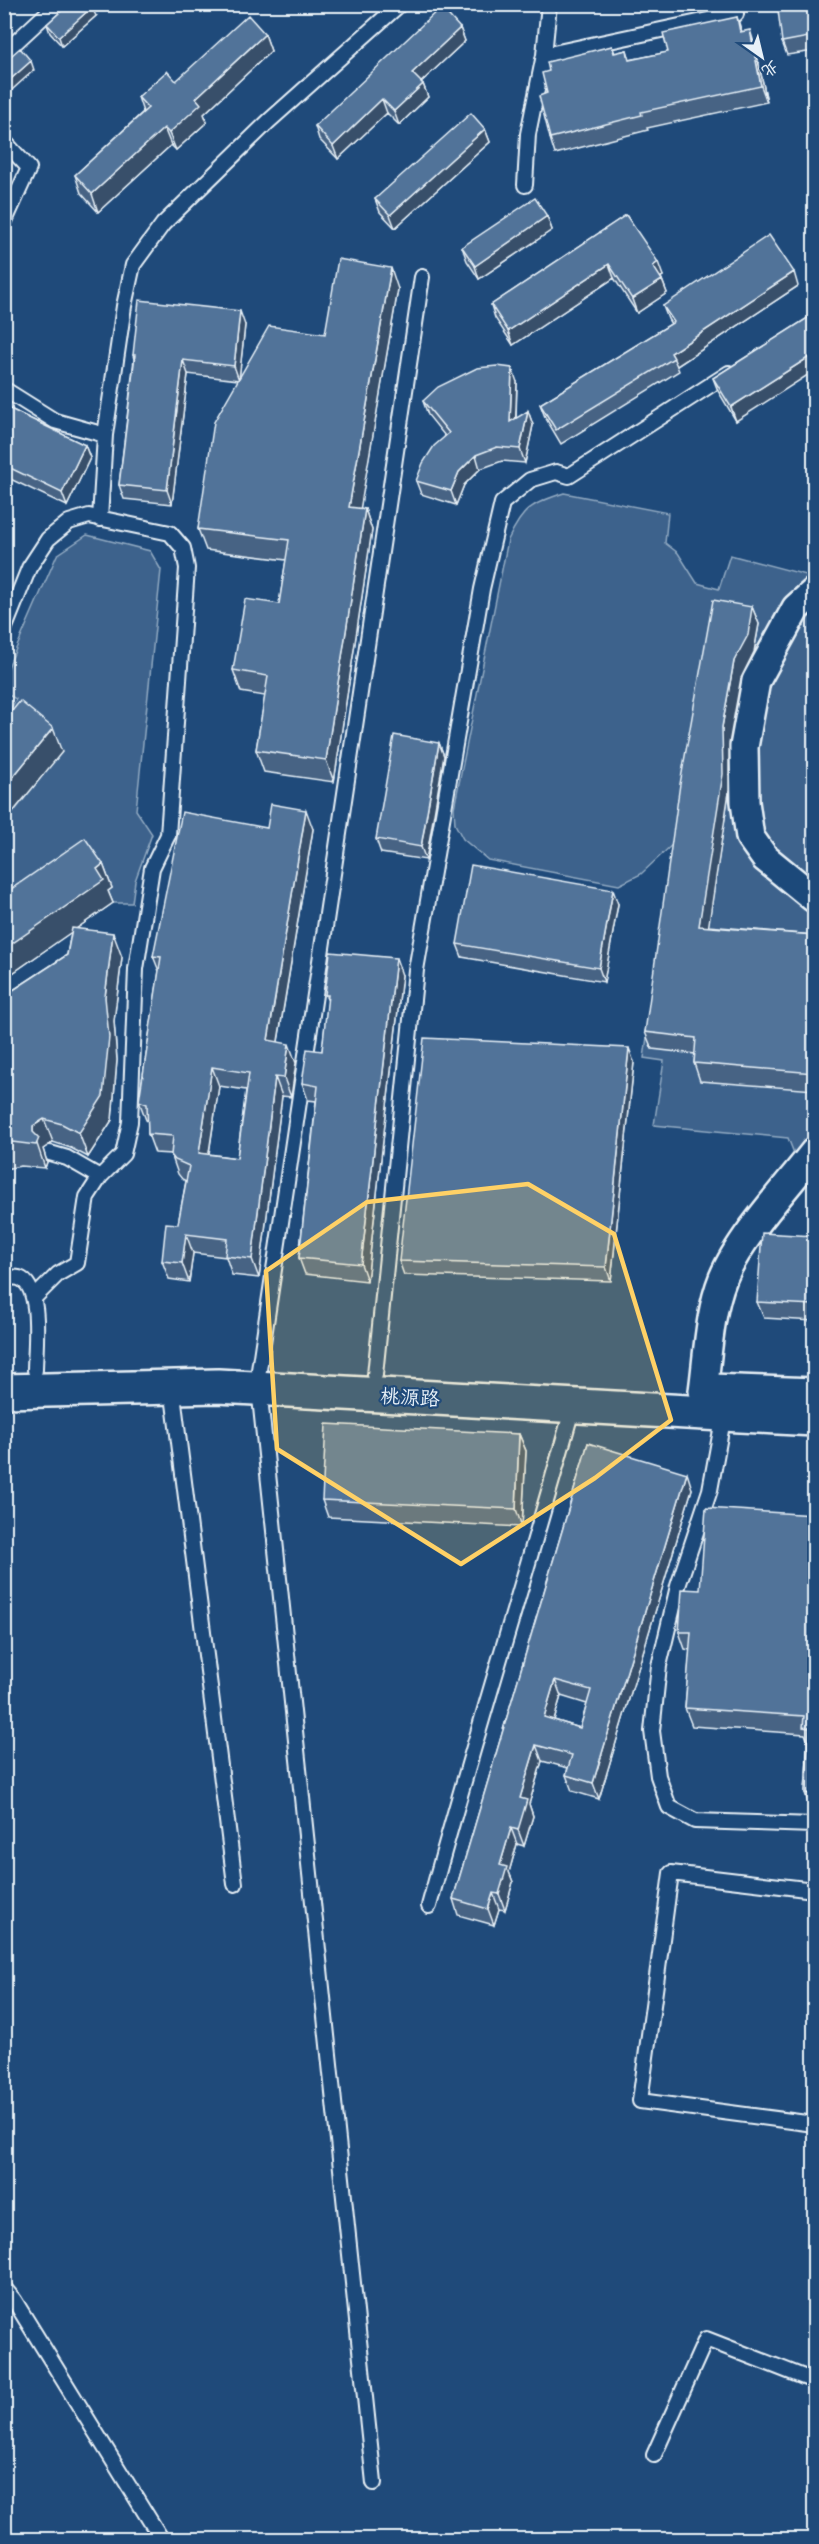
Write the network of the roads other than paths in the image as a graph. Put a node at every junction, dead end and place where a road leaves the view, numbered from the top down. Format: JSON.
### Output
{"nodes":[{"id":1,"x":57,"y":4,"type":"edge"},
{"id":2,"x":400,"y":4,"type":"edge"},
{"id":3,"x":549,"y":4,"type":"edge"},
{"id":4,"x":736,"y":14,"type":"dead end"},
{"id":5,"x":4,"y":53,"type":"edge"},
{"id":6,"x":544,"y":55,"type":"junction"},
{"id":7,"x":4,"y":141,"type":"edge"},
{"id":8,"x":525,"y":185,"type":"dead end"},
{"id":9,"x":4,"y":223,"type":"edge"},
{"id":10,"x":422,"y":277,"type":"dead end"},
{"id":11,"x":739,"y":366,"type":"edge"},
{"id":12,"x":4,"y":389,"type":"edge"},
{"id":13,"x":105,"y":435,"type":"junction"},
{"id":14,"x":100,"y":519,"type":"junction"},
{"id":15,"x":814,"y":591,"type":"edge"},
{"id":16,"x":4,"y":630,"type":"edge"},
{"id":17,"x":814,"y":898,"type":"edge"},
{"id":18,"x":814,"y":1152,"type":"edge"},
{"id":19,"x":50,"y":1153,"type":"dead end"},
{"id":20,"x":100,"y":1178,"type":"junction"},
{"id":21,"x":4,"y":1278,"type":"edge"},
{"id":22,"x":35,"y":1297,"type":"junction"},
{"id":23,"x":20,"y":1371,"type":"edge"},
{"id":24,"x":375,"y":1375,"type":"junction"},
{"id":25,"x":259,"y":1379,"type":"junction"},
{"id":26,"x":172,"y":1387,"type":"junction"},
{"id":27,"x":4,"y":1391,"type":"edge"},
{"id":28,"x":814,"y":1395,"type":"edge"},
{"id":29,"x":714,"y":1402,"type":"junction"},
{"id":30,"x":573,"y":1406,"type":"junction"},
{"id":31,"x":814,"y":1419,"type":"edge"},
{"id":32,"x":814,"y":1825,"type":"edge"},
{"id":33,"x":235,"y":1884,"type":"dead end"},
{"id":34,"x":814,"y":1890,"type":"edge"},
{"id":35,"x":429,"y":1906,"type":"dead end"},
{"id":36,"x":814,"y":2124,"type":"edge"},
{"id":37,"x":4,"y":2288,"type":"edge"},
{"id":38,"x":814,"y":2381,"type":"edge"},
{"id":39,"x":654,"y":2455,"type":"dead end"},
{"id":40,"x":374,"y":2483,"type":"dead end"},
{"id":41,"x":162,"y":2540,"type":"edge"}],
"edges":[{"from":1,"to":5,"type":"lane"},
{"from":2,"to":13,"type":"lane"},
{"from":3,"to":6,"type":"lane"},
{"from":4,"to":6,"type":"lane"},
{"from":6,"to":8,"type":"lane"},
{"from":7,"to":9,"type":"lane"},
{"from":10,"to":25,"type":"lane"},
{"from":11,"to":24,"type":"lane"},
{"from":12,"to":13,"type":"lane"},
{"from":13,"to":14,"type":"lane"},
{"from":14,"to":16,"type":"lane"},
{"from":14,"to":20,"type":"lane"},
{"from":15,"to":17,"type":"street"},
{"from":18,"to":29,"type":"street"},
{"from":19,"to":20,"type":"lane"},
{"from":20,"to":22,"type":"lane"},
{"from":21,"to":22,"type":"lane"},
{"from":22,"to":23,"type":"lane"},
{"from":23,"to":25,"type":"main road","name":"桃源路"},
{"from":24,"to":25,"type":"main road","name":"桃源路"},
{"from":24,"to":29,"type":"main road","name":"桃源路"},
{"from":25,"to":26,"type":"main road","name":"桃源路"},
{"from":25,"to":30,"type":"main road","name":"桃源路"},
{"from":25,"to":40,"type":"lane"},
{"from":26,"to":27,"type":"main road","name":"桃源路"},
{"from":26,"to":33,"type":"lane"},
{"from":28,"to":29,"type":"main road","name":"桃源路"},
{"from":29,"to":30,"type":"main road","name":"桃源路"},
{"from":29,"to":31,"type":"main road","name":"桃源路"},
{"from":29,"to":32,"type":"lane"},
{"from":30,"to":35,"type":"lane"},
{"from":34,"to":36,"type":"lane"},
{"from":37,"to":41,"type":"lane"},
{"from":38,"to":39,"type":"lane"}]}
